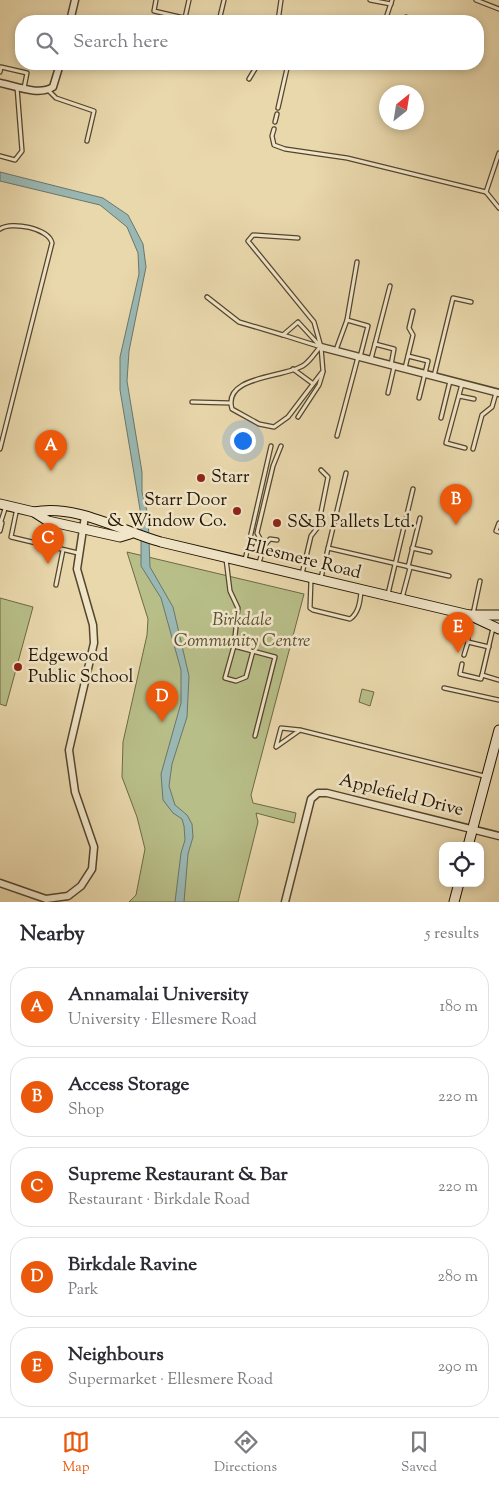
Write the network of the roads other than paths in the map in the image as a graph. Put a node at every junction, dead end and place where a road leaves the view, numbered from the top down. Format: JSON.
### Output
{"nodes":[{"id":1,"x":75,"y":0,"type":"edge"},
{"id":2,"x":156,"y":0,"type":"edge"},
{"id":3,"x":189,"y":0,"type":"edge"},
{"id":4,"x":224,"y":0,"type":"edge"},
{"id":5,"x":281,"y":0,"type":"edge"},
{"id":6,"x":370,"y":0,"type":"edge"},
{"id":7,"x":476,"y":0,"type":"edge"},
{"id":8,"x":391,"y":2,"type":"edge"},
{"id":9,"x":499,"y":9,"type":"edge"},
{"id":10,"x":71,"y":15,"type":"edge"},
{"id":11,"x":172,"y":15,"type":"edge"},
{"id":12,"x":186,"y":15,"type":"edge"},
{"id":13,"x":221,"y":15,"type":"edge"},
{"id":14,"x":279,"y":15,"type":"edge"},
{"id":15,"x":387,"y":15,"type":"edge"},
{"id":16,"x":58,"y":70,"type":"edge"},
{"id":17,"x":254,"y":70,"type":"edge"},
{"id":18,"x":287,"y":70,"type":"edge"},
{"id":19,"x":0,"y":72,"type":"edge"},
{"id":20,"x":249,"y":79,"type":"dead end"},
{"id":21,"x":0,"y":83,"type":"edge"},
{"id":22,"x":20,"y":87,"type":"junction"},
{"id":23,"x":48,"y":90,"type":"junction"},
{"id":24,"x":278,"y":108,"type":"dead end"},
{"id":25,"x":277,"y":114,"type":"dead end"},
{"id":26,"x":275,"y":122,"type":"dead end"},
{"id":27,"x":274,"y":129,"type":"dead end"},
{"id":28,"x":87,"y":141,"type":"dead end"},
{"id":29,"x":499,"y":153,"type":"edge"},
{"id":30,"x":0,"y":156,"type":"edge"},
{"id":31,"x":486,"y":192,"type":"junction"},
{"id":32,"x":499,"y":208,"type":"edge"},
{"id":33,"x":0,"y":229,"type":"edge"},
{"id":34,"x":298,"y":238,"type":"dead end"},
{"id":35,"x":357,"y":262,"type":"dead end"},
{"id":36,"x":390,"y":286,"type":"dead end"},
{"id":37,"x":208,"y":297,"type":"dead end"},
{"id":38,"x":471,"y":302,"type":"dead end"},
{"id":39,"x":413,"y":311,"type":"dead end"},
{"id":40,"x":347,"y":320,"type":"junction"},
{"id":41,"x":283,"y":335,"type":"junction"},
{"id":42,"x":375,"y":344,"type":"junction"},
{"id":43,"x":321,"y":347,"type":"junction"},
{"id":44,"x":336,"y":351,"type":"junction"},
{"id":45,"x":408,"y":356,"type":"junction"},
{"id":46,"x":359,"y":357,"type":"junction"},
{"id":47,"x":371,"y":360,"type":"junction"},
{"id":48,"x":393,"y":366,"type":"junction"},
{"id":49,"x":293,"y":369,"type":"junction"},
{"id":50,"x":405,"y":369,"type":"junction"},
{"id":51,"x":323,"y":371,"type":"junction"},
{"id":52,"x":425,"y":374,"type":"junction"},
{"id":53,"x":434,"y":376,"type":"junction"},
{"id":54,"x":450,"y":381,"type":"junction"},
{"id":55,"x":312,"y":383,"type":"junction"},
{"id":56,"x":462,"y":384,"type":"junction"},
{"id":57,"x":497,"y":392,"type":"edge"},
{"id":58,"x":388,"y":393,"type":"dead end"},
{"id":59,"x":459,"y":396,"type":"junction"},
{"id":60,"x":419,"y":398,"type":"dead end"},
{"id":61,"x":474,"y":400,"type":"dead end"},
{"id":62,"x":192,"y":402,"type":"dead end"},
{"id":63,"x":230,"y":403,"type":"junction"},
{"id":64,"x":298,"y":417,"type":"dead end"},
{"id":65,"x":441,"y":418,"type":"dead end"},
{"id":66,"x":337,"y":436,"type":"dead end"},
{"id":67,"x":271,"y":446,"type":"dead end"},
{"id":68,"x":281,"y":446,"type":"dead end"},
{"id":69,"x":465,"y":448,"type":"dead end"},
{"id":70,"x":0,"y":449,"type":"edge"},
{"id":71,"x":473,"y":449,"type":"dead end"},
{"id":72,"x":321,"y":470,"type":"dead end"},
{"id":73,"x":346,"y":473,"type":"dead end"},
{"id":74,"x":413,"y":489,"type":"dead end"},
{"id":75,"x":3,"y":504,"type":"edge"},
{"id":76,"x":18,"y":508,"type":"junction"},
{"id":77,"x":34,"y":512,"type":"junction"},
{"id":78,"x":84,"y":516,"type":"junction"},
{"id":79,"x":420,"y":518,"type":"dead end"},
{"id":80,"x":499,"y":523,"type":"edge"},
{"id":81,"x":1,"y":524,"type":"edge"},
{"id":82,"x":82,"y":529,"type":"junction"},
{"id":83,"x":0,"y":531,"type":"edge"},
{"id":84,"x":499,"y":532,"type":"edge"},
{"id":85,"x":130,"y":534,"type":"junction"},
{"id":86,"x":277,"y":540,"type":"dead end"},
{"id":87,"x":264,"y":546,"type":"junction"},
{"id":88,"x":328,"y":548,"type":"junction"},
{"id":89,"x":412,"y":548,"type":"junction"},
{"id":90,"x":63,"y":550,"type":"junction"},
{"id":91,"x":430,"y":552,"type":"dead end"},
{"id":92,"x":78,"y":553,"type":"junction"},
{"id":93,"x":226,"y":558,"type":"junction"},
{"id":94,"x":244,"y":563,"type":"junction"},
{"id":95,"x":395,"y":564,"type":"junction"},
{"id":96,"x":258,"y":566,"type":"junction"},
{"id":97,"x":409,"y":567,"type":"junction"},
{"id":98,"x":449,"y":576,"type":"dead end"},
{"id":99,"x":302,"y":577,"type":"junction"},
{"id":100,"x":316,"y":580,"type":"junction"},
{"id":101,"x":480,"y":581,"type":"dead end"},
{"id":102,"x":56,"y":585,"type":"dead end"},
{"id":103,"x":361,"y":592,"type":"junction"},
{"id":104,"x":387,"y":597,"type":"junction"},
{"id":105,"x":402,"y":601,"type":"junction"},
{"id":106,"x":471,"y":615,"type":"junction"},
{"id":107,"x":499,"y":615,"type":"edge"},
{"id":108,"x":496,"y":629,"type":"edge"},
{"id":109,"x":468,"y":642,"type":"junction"},
{"id":110,"x":234,"y":646,"type":"junction"},
{"id":111,"x":489,"y":647,"type":"junction"},
{"id":112,"x":253,"y":651,"type":"junction"},
{"id":113,"x":464,"y":655,"type":"dead end"},
{"id":114,"x":462,"y":664,"type":"dead end"},
{"id":115,"x":482,"y":675,"type":"junction"},
{"id":116,"x":499,"y":680,"type":"edge"},
{"id":117,"x":444,"y":688,"type":"dead end"},
{"id":118,"x":499,"y":700,"type":"edge"},
{"id":119,"x":300,"y":730,"type":"junction"},
{"id":120,"x":499,"y":730,"type":"edge"},
{"id":121,"x":255,"y":736,"type":"dead end"},
{"id":122,"x":486,"y":776,"type":"junction"},
{"id":123,"x":473,"y":830,"type":"junction"},
{"id":124,"x":499,"y":836,"type":"edge"},
{"id":125,"x":469,"y":842,"type":"edge"},
{"id":126,"x":0,"y":883,"type":"edge"},
{"id":127,"x":458,"y":887,"type":"edge"},
{"id":128,"x":285,"y":902,"type":"edge"},
{"id":129,"x":454,"y":902,"type":"edge"}],
"edges":[{"from":1,"to":10,"type":"street"},
{"from":2,"to":11,"type":"lane"},
{"from":3,"to":12,"type":"lane"},
{"from":4,"to":13,"type":"lane"},
{"from":5,"to":14,"type":"lane"},
{"from":6,"to":8,"type":"lane"},
{"from":7,"to":9,"type":"lane"},
{"from":8,"to":15,"type":"lane"},
{"from":16,"to":23,"type":"street"},
{"from":17,"to":20,"type":"lane"},
{"from":18,"to":24,"type":"lane"},
{"from":19,"to":22,"type":"lane"},
{"from":21,"to":22,"type":"street"},
{"from":22,"to":23,"type":"street"},
{"from":22,"to":30,"type":"lane"},
{"from":23,"to":28,"type":"lane"},
{"from":25,"to":26,"type":"lane"},
{"from":27,"to":31,"type":"lane"},
{"from":29,"to":31,"type":"lane"},
{"from":31,"to":32,"type":"lane"},
{"from":33,"to":70,"type":"lane"},
{"from":34,"to":43,"type":"lane"},
{"from":35,"to":40,"type":"lane"},
{"from":36,"to":42,"type":"lane"},
{"from":37,"to":41,"type":"lane"},
{"from":38,"to":53,"type":"lane"},
{"from":39,"to":45,"type":"lane"},
{"from":40,"to":44,"type":"lane"},
{"from":40,"to":46,"type":"lane"},
{"from":41,"to":43,"type":"lane"},
{"from":41,"to":43,"type":"lane"},
{"from":42,"to":47,"type":"lane"},
{"from":42,"to":48,"type":"lane"},
{"from":43,"to":44,"type":"street"},
{"from":43,"to":49,"type":"lane"},
{"from":43,"to":51,"type":"lane"},
{"from":44,"to":46,"type":"street"},
{"from":45,"to":50,"type":"lane"},
{"from":45,"to":52,"type":"lane"},
{"from":46,"to":47,"type":"street"},
{"from":46,"to":66,"type":"lane"},
{"from":47,"to":48,"type":"street"},
{"from":48,"to":50,"type":"street"},
{"from":48,"to":58,"type":"lane"},
{"from":49,"to":55,"type":"lane"},
{"from":49,"to":63,"type":"lane"},
{"from":50,"to":52,"type":"street"},
{"from":51,"to":55,"type":"lane"},
{"from":51,"to":64,"type":"lane"},
{"from":52,"to":53,"type":"street"},
{"from":52,"to":60,"type":"lane"},
{"from":53,"to":54,"type":"street"},
{"from":54,"to":56,"type":"street"},
{"from":54,"to":65,"type":"lane"},
{"from":55,"to":63,"type":"lane"},
{"from":56,"to":57,"type":"street"},
{"from":56,"to":59,"type":"lane"},
{"from":57,"to":71,"type":"lane"},
{"from":59,"to":61,"type":"lane"},
{"from":59,"to":69,"type":"lane"},
{"from":62,"to":63,"type":"lane"},
{"from":67,"to":94,"type":"lane"},
{"from":68,"to":87,"type":"lane"},
{"from":72,"to":99,"type":"lane"},
{"from":73,"to":88,"type":"lane"},
{"from":74,"to":95,"type":"lane"},
{"from":75,"to":76,"type":"main road","name":"Ellesmere Road"},
{"from":75,"to":81,"type":"lane"},
{"from":76,"to":77,"type":"main road","name":"Ellesmere Road"},
{"from":76,"to":90,"type":"lane"},
{"from":77,"to":78,"type":"main road","name":"Ellesmere Road"},
{"from":77,"to":82,"type":"main road","name":"Ellesmere Road"},
{"from":78,"to":82,"type":"street"},
{"from":78,"to":85,"type":"main road","name":"Ellesmere Road"},
{"from":79,"to":89,"type":"lane"},
{"from":80,"to":84,"type":"lane"},
{"from":81,"to":83,"type":"lane"},
{"from":82,"to":85,"type":"main road","name":"Ellesmere Road"},
{"from":82,"to":92,"type":"street"},
{"from":85,"to":93,"type":"main road","name":"Ellesmere Road"},
{"from":86,"to":87,"type":"lane"},
{"from":87,"to":96,"type":"lane"},
{"from":88,"to":95,"type":"lane"},
{"from":88,"to":100,"type":"lane"},
{"from":89,"to":91,"type":"lane"},
{"from":89,"to":97,"type":"lane"},
{"from":90,"to":92,"type":"lane"},
{"from":90,"to":102,"type":"lane"},
{"from":92,"to":126,"type":"street"},
{"from":93,"to":94,"type":"main road","name":"Ellesmere Road"},
{"from":93,"to":110,"type":"lane"},
{"from":94,"to":96,"type":"main road","name":"Ellesmere Road"},
{"from":95,"to":97,"type":"lane"},
{"from":95,"to":104,"type":"lane"},
{"from":96,"to":99,"type":"main road","name":"Ellesmere Road"},
{"from":97,"to":98,"type":"lane"},
{"from":97,"to":105,"type":"lane"},
{"from":99,"to":100,"type":"main road","name":"Ellesmere Road"},
{"from":100,"to":103,"type":"main road","name":"Ellesmere Road"},
{"from":100,"to":103,"type":"lane"},
{"from":101,"to":106,"type":"lane"},
{"from":103,"to":104,"type":"main road","name":"Ellesmere Road"},
{"from":104,"to":105,"type":"main road","name":"Ellesmere Road"},
{"from":105,"to":106,"type":"main road","name":"Ellesmere Road"},
{"from":106,"to":107,"type":"main road","name":"Ellesmere Road"},
{"from":106,"to":108,"type":"main road","name":"Ellesmere Road"},
{"from":106,"to":109,"type":"lane"},
{"from":108,"to":111,"type":"lane"},
{"from":109,"to":111,"type":"lane"},
{"from":109,"to":113,"type":"lane"},
{"from":110,"to":112,"type":"lane"},
{"from":110,"to":112,"type":"lane"},
{"from":111,"to":115,"type":"lane"},
{"from":112,"to":121,"type":"lane"},
{"from":114,"to":115,"type":"lane"},
{"from":115,"to":116,"type":"lane"},
{"from":117,"to":118,"type":"lane"},
{"from":119,"to":119,"type":"lane"},
{"from":119,"to":122,"type":"lane"},
{"from":120,"to":122,"type":"main road"},
{"from":122,"to":123,"type":"main road"},
{"from":123,"to":124,"type":"street"},
{"from":123,"to":125,"type":"main road"},
{"from":123,"to":128,"type":"street","name":"Applefield Drive"},
{"from":127,"to":129,"type":"main road"}]}
